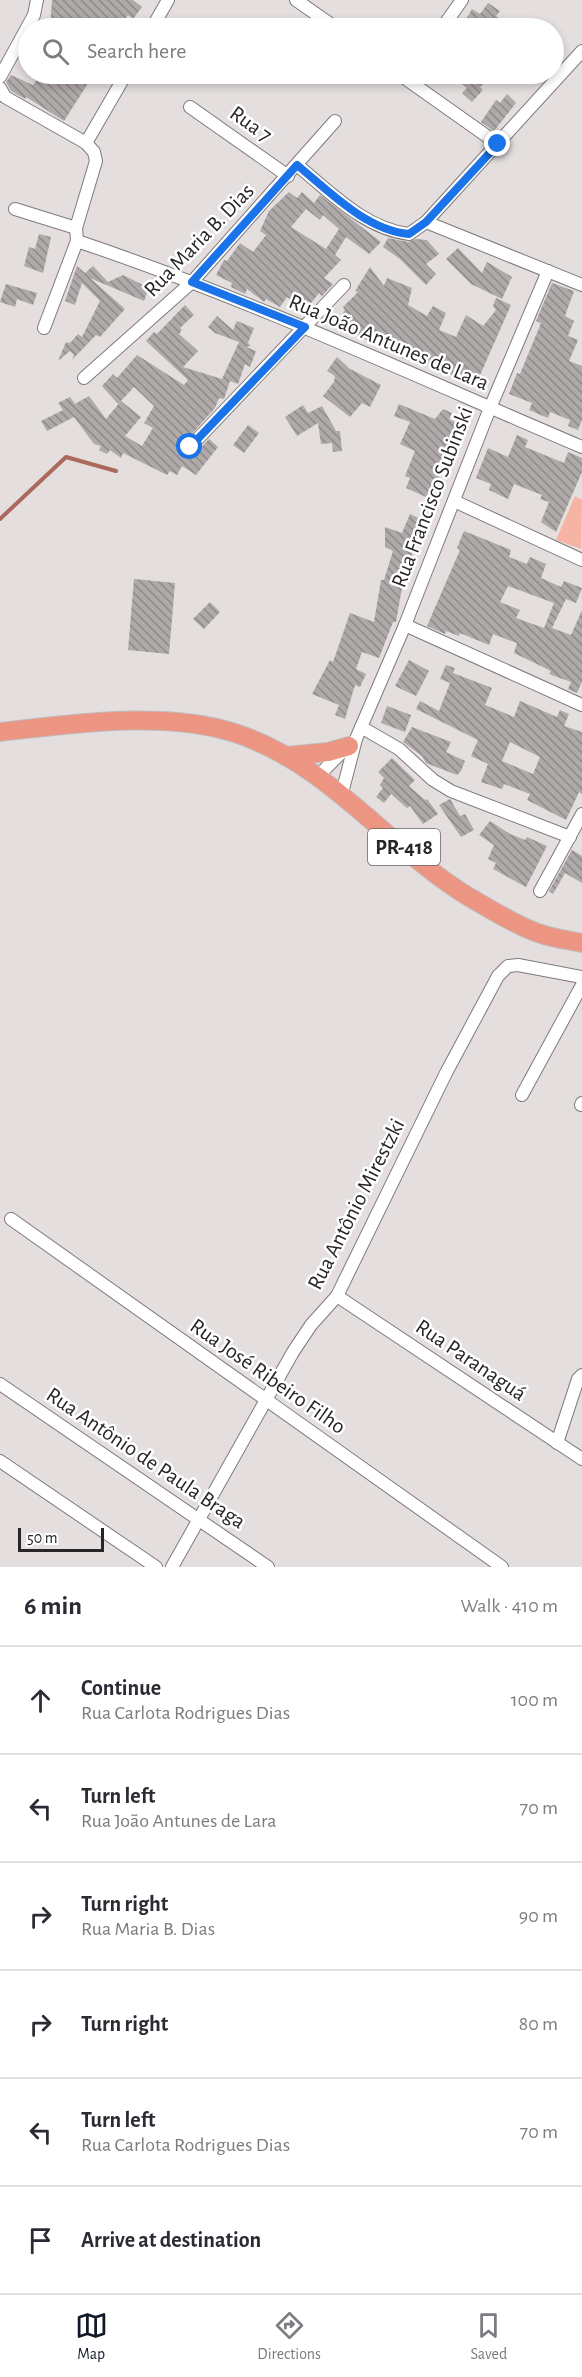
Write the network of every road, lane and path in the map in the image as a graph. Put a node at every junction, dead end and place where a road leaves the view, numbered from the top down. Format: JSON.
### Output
{"nodes":[{"id":1,"x":37,"y":0,"type":"edge"},
{"id":2,"x":168,"y":0,"type":"edge"},
{"id":3,"x":296,"y":0,"type":"edge"},
{"id":4,"x":462,"y":0,"type":"edge"},
{"id":5,"x":32,"y":18,"type":"edge"},
{"id":6,"x":158,"y":18,"type":"edge"},
{"id":7,"x":322,"y":18,"type":"edge"},
{"id":8,"x":449,"y":18,"type":"edge"},
{"id":9,"x":18,"y":44,"type":"edge"},
{"id":10,"x":582,"y":51,"type":"edge"},
{"id":11,"x":564,"y":71,"type":"edge"},
{"id":12,"x":0,"y":77,"type":"edge"},
{"id":13,"x":120,"y":84,"type":"edge"},
{"id":14,"x":417,"y":84,"type":"edge"},
{"id":15,"x":552,"y":84,"type":"edge"},
{"id":16,"x":0,"y":88,"type":"edge"},
{"id":17,"x":190,"y":106,"type":"dead end"},
{"id":18,"x":335,"y":121,"type":"dead end"},
{"id":19,"x":86,"y":143,"type":"junction"},
{"id":20,"x":498,"y":144,"type":"junction"},
{"id":21,"x":297,"y":165,"type":"junction"},
{"id":22,"x":288,"y":176,"type":"junction"},
{"id":23,"x":15,"y":209,"type":"dead end"},
{"id":24,"x":426,"y":222,"type":"junction"},
{"id":25,"x":77,"y":235,"type":"junction"},
{"id":26,"x":548,"y":271,"type":"junction"},
{"id":27,"x":192,"y":282,"type":"junction"},
{"id":28,"x":344,"y":285,"type":"dead end"},
{"id":29,"x":582,"y":285,"type":"edge"},
{"id":30,"x":305,"y":327,"type":"junction"},
{"id":31,"x":44,"y":328,"type":"dead end"},
{"id":32,"x":84,"y":378,"type":"dead end"},
{"id":33,"x":490,"y":408,"type":"junction"},
{"id":34,"x":190,"y":447,"type":"dead end"},
{"id":35,"x":582,"y":447,"type":"edge"},
{"id":36,"x":454,"y":501,"type":"junction"},
{"id":37,"x":582,"y":560,"type":"edge"},
{"id":38,"x":405,"y":625,"type":"junction"},
{"id":39,"x":582,"y":705,"type":"edge"},
{"id":40,"x":361,"y":727,"type":"junction"},
{"id":41,"x":1,"y":735,"type":"edge"},
{"id":42,"x":352,"y":743,"type":"junction"},
{"id":43,"x":286,"y":756,"type":"junction"},
{"id":44,"x":318,"y":776,"type":"junction"},
{"id":45,"x":342,"y":793,"type":"junction"},
{"id":46,"x":582,"y":814,"type":"edge"},
{"id":47,"x":570,"y":837,"type":"junction"},
{"id":48,"x":540,"y":891,"type":"dead end"},
{"id":49,"x":582,"y":943,"type":"edge"},
{"id":50,"x":582,"y":977,"type":"edge"},
{"id":51,"x":582,"y":985,"type":"edge"},
{"id":52,"x":522,"y":1095,"type":"dead end"},
{"id":53,"x":10,"y":1219,"type":"dead end"},
{"id":54,"x":337,"y":1296,"type":"junction"},
{"id":55,"x":582,"y":1375,"type":"edge"},
{"id":56,"x":0,"y":1384,"type":"edge"},
{"id":57,"x":265,"y":1400,"type":"junction"},
{"id":58,"x":557,"y":1443,"type":"junction"},
{"id":59,"x":582,"y":1459,"type":"edge"},
{"id":60,"x":0,"y":1461,"type":"edge"},
{"id":61,"x":199,"y":1519,"type":"junction"},
{"id":62,"x":156,"y":1567,"type":"edge"},
{"id":63,"x":172,"y":1567,"type":"edge"},
{"id":64,"x":268,"y":1567,"type":"edge"},
{"id":65,"x":502,"y":1567,"type":"edge"}],
"edges":[{"from":1,"to":5,"type":"street"},
{"from":2,"to":6,"type":"street"},
{"from":3,"to":7,"type":"street"},
{"from":4,"to":8,"type":"street"},
{"from":9,"to":12,"type":"street"},
{"from":10,"to":11,"type":"street"},
{"from":13,"to":19,"type":"street"},
{"from":14,"to":20,"type":"street"},
{"from":15,"to":20,"type":"street"},
{"from":16,"to":19,"type":"street"},
{"from":17,"to":22,"type":"street","name":"Rua 7"},
{"from":18,"to":21,"type":"street","name":"Rua Maria B. Dias"},
{"from":19,"to":25,"type":"street"},
{"from":20,"to":24,"type":"street"},
{"from":21,"to":22,"type":"street","name":"Rua Maria B. Dias"},
{"from":21,"to":24,"type":"street"},
{"from":22,"to":27,"type":"street","name":"Rua Maria B. Dias"},
{"from":23,"to":25,"type":"street","name":"Rua João Antunes de Lara"},
{"from":24,"to":26,"type":"street"},
{"from":25,"to":27,"type":"street","name":"Rua João Antunes de Lara"},
{"from":25,"to":31,"type":"street"},
{"from":26,"to":29,"type":"street"},
{"from":26,"to":33,"type":"street","name":"Rua Francisco Subinski"},
{"from":27,"to":30,"type":"street","name":"Rua João Antunes de Lara"},
{"from":27,"to":32,"type":"street","name":"Rua Maria B. Dias"},
{"from":28,"to":30,"type":"street"},
{"from":30,"to":33,"type":"street","name":"Rua João Antunes de Lara"},
{"from":30,"to":34,"type":"street"},
{"from":33,"to":35,"type":"street","name":"Rua João Antunes de Lara"},
{"from":33,"to":36,"type":"street","name":"Rua Francisco Subinski"},
{"from":36,"to":37,"type":"street"},
{"from":36,"to":38,"type":"street","name":"Rua Francisco Subinski"},
{"from":38,"to":39,"type":"street"},
{"from":38,"to":40,"type":"street","name":"Rua Francisco Subinski"},
{"from":40,"to":42,"type":"street","name":"Rua Francisco Subinski"},
{"from":40,"to":47,"type":"street"},
{"from":41,"to":43,"type":"highway","number":"PR-418"},
{"from":42,"to":43,"type":"highway"},
{"from":42,"to":44,"type":"street","name":"Rua Francisco Subinski"},
{"from":42,"to":45,"type":"street","name":"Rua Francisco Subinski"},
{"from":43,"to":44,"type":"highway","number":"PR-418"},
{"from":44,"to":45,"type":"highway","number":"PR-418"},
{"from":45,"to":49,"type":"highway","number":"PR-418"},
{"from":46,"to":47,"type":"street"},
{"from":47,"to":48,"type":"street"},
{"from":50,"to":54,"type":"street","name":"Rua Antônio Mirestzki"},
{"from":51,"to":52,"type":"street"},
{"from":53,"to":57,"type":"street","name":"Rua José Ribeiro Filho"},
{"from":54,"to":57,"type":"street","name":"Rua Antônio Mirestzki"},
{"from":54,"to":58,"type":"street","name":"Rua Paranaguá"},
{"from":55,"to":58,"type":"street"},
{"from":56,"to":61,"type":"street","name":"Rua Antônio de Paula Braga"},
{"from":57,"to":61,"type":"street","name":"Rua Antônio Mirestzki"},
{"from":57,"to":65,"type":"street","name":"Rua José Ribeiro Filho"},
{"from":58,"to":59,"type":"street","name":"Rua Paranaguá"},
{"from":60,"to":62,"type":"street"},
{"from":61,"to":63,"type":"street","name":"Rua Antônio Mirestzki"},
{"from":61,"to":64,"type":"street","name":"Rua Antônio de Paula Braga"}]}
